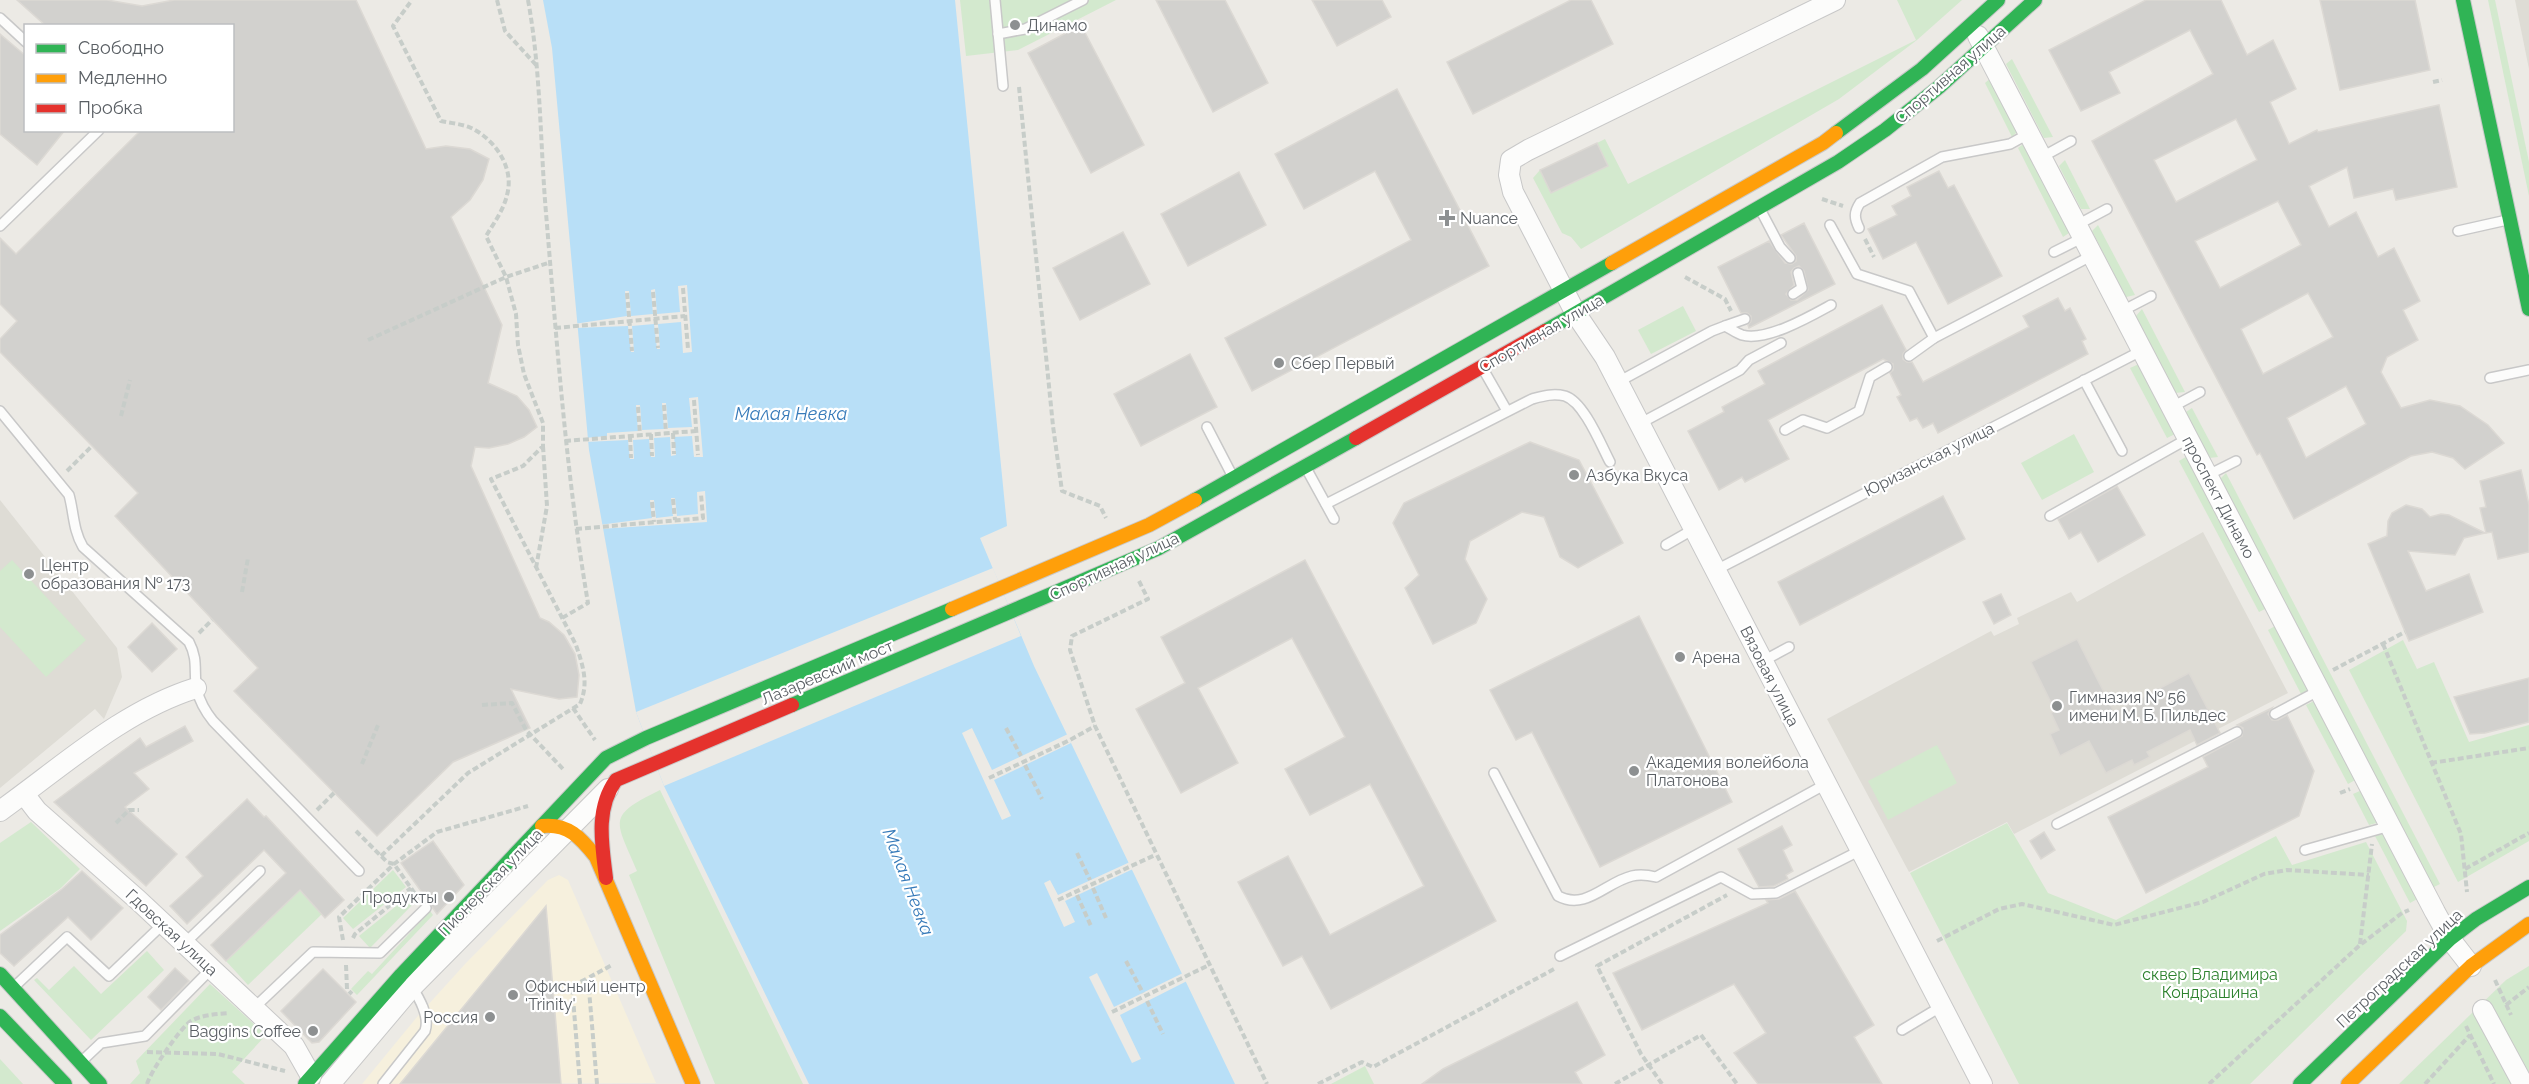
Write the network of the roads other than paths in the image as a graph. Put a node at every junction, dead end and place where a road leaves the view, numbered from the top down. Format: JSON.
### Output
{"nodes":[{"id":1,"x":995,"y":0,"type":"edge"},
{"id":2,"x":1083,"y":0,"type":"edge"},
{"id":3,"x":1835,"y":0,"type":"edge"},
{"id":4,"x":1998,"y":0,"type":"edge"},
{"id":5,"x":2035,"y":0,"type":"edge"},
{"id":6,"x":2463,"y":0,"type":"edge"},
{"id":7,"x":0,"y":18,"type":"edge"},
{"id":8,"x":1971,"y":26,"type":"junction"},
{"id":9,"x":998,"y":34,"type":"junction"},
{"id":10,"x":24,"y":40,"type":"edge"},
{"id":11,"x":1984,"y":46,"type":"junction"},
{"id":12,"x":1003,"y":86,"type":"road end"},
{"id":13,"x":97,"y":132,"type":"edge"},
{"id":14,"x":2030,"y":133,"type":"junction"},
{"id":15,"x":2072,"y":141,"type":"dead end"},
{"id":16,"x":2042,"y":157,"type":"junction"},
{"id":17,"x":1759,"y":207,"type":"junction"},
{"id":18,"x":2107,"y":209,"type":"dead end"},
{"id":19,"x":2510,"y":220,"type":"junction"},
{"id":20,"x":1830,"y":225,"type":"dead end"},
{"id":21,"x":0,"y":226,"type":"edge"},
{"id":22,"x":1859,"y":228,"type":"dead end"},
{"id":23,"x":2081,"y":231,"type":"junction"},
{"id":24,"x":2458,"y":231,"type":"dead end"},
{"id":25,"x":2054,"y":252,"type":"dead end"},
{"id":26,"x":2093,"y":255,"type":"junction"},
{"id":27,"x":1790,"y":258,"type":"dead end"},
{"id":28,"x":1798,"y":273,"type":"dead end"},
{"id":29,"x":1793,"y":294,"type":"dead end"},
{"id":30,"x":2151,"y":296,"type":"dead end"},
{"id":31,"x":1570,"y":303,"type":"junction"},
{"id":32,"x":1831,"y":305,"type":"dead end"},
{"id":33,"x":2529,"y":309,"type":"edge"},
{"id":34,"x":2122,"y":311,"type":"junction"},
{"id":35,"x":1745,"y":319,"type":"dead end"},
{"id":36,"x":1725,"y":326,"type":"junction"},
{"id":37,"x":1934,"y":338,"type":"junction"},
{"id":38,"x":1781,"y":343,"type":"dead end"},
{"id":39,"x":2143,"y":350,"type":"junction"},
{"id":40,"x":1909,"y":356,"type":"dead end"},
{"id":41,"x":1482,"y":367,"type":"junction"},
{"id":42,"x":1887,"y":368,"type":"dead end"},
{"id":43,"x":2529,"y":370,"type":"edge"},
{"id":44,"x":2490,"y":378,"type":"dead end"},
{"id":45,"x":2084,"y":380,"type":"junction"},
{"id":46,"x":1618,"y":382,"type":"junction"},
{"id":47,"x":2200,"y":392,"type":"dead end"},
{"id":48,"x":2172,"y":406,"type":"junction"},
{"id":49,"x":0,"y":411,"type":"edge"},
{"id":50,"x":1507,"y":411,"type":"junction"},
{"id":51,"x":1639,"y":424,"type":"junction"},
{"id":52,"x":1207,"y":427,"type":"dead end"},
{"id":53,"x":1785,"y":430,"type":"dead end"},
{"id":54,"x":2188,"y":438,"type":"junction"},
{"id":55,"x":2122,"y":452,"type":"dead end"},
{"id":56,"x":2236,"y":460,"type":"dead end"},
{"id":57,"x":1610,"y":462,"type":"dead end"},
{"id":58,"x":1305,"y":466,"type":"junction"},
{"id":59,"x":2208,"y":475,"type":"junction"},
{"id":60,"x":1234,"y":479,"type":"junction"},
{"id":61,"x":1326,"y":504,"type":"junction"},
{"id":62,"x":2050,"y":516,"type":"dead end"},
{"id":63,"x":1334,"y":519,"type":"dead end"},
{"id":64,"x":1694,"y":530,"type":"junction"},
{"id":65,"x":1666,"y":545,"type":"dead end"},
{"id":66,"x":1716,"y":570,"type":"junction"},
{"id":67,"x":1001,"y":588,"type":"joint"},
{"id":68,"x":1011,"y":612,"type":"joint"},
{"id":69,"x":1790,"y":647,"type":"dead end"},
{"id":70,"x":1763,"y":661,"type":"junction"},
{"id":71,"x":196,"y":688,"type":"junction"},
{"id":72,"x":2320,"y":690,"type":"junction"},
{"id":73,"x":2275,"y":714,"type":"dead end"},
{"id":74,"x":2237,"y":732,"type":"dead end"},
{"id":75,"x":1494,"y":773,"type":"dead end"},
{"id":76,"x":1826,"y":784,"type":"junction"},
{"id":77,"x":608,"y":789,"type":"junction"},
{"id":78,"x":24,"y":794,"type":"junction"},
{"id":79,"x":0,"y":811,"type":"edge"},
{"id":80,"x":2057,"y":824,"type":"dead end"},
{"id":81,"x":542,"y":826,"type":"junction"},
{"id":82,"x":2390,"y":826,"type":"junction"},
{"id":83,"x":570,"y":828,"type":"junction"},
{"id":84,"x":1860,"y":850,"type":"junction"},
{"id":85,"x":2305,"y":850,"type":"dead end"},
{"id":86,"x":260,"y":871,"type":"dead end"},
{"id":87,"x":359,"y":871,"type":"dead end"},
{"id":88,"x":606,"y":878,"type":"junction"},
{"id":89,"x":2529,"y":886,"type":"edge"},
{"id":90,"x":426,"y":908,"type":"road end"},
{"id":91,"x":163,"y":924,"type":"junction"},
{"id":92,"x":2529,"y":924,"type":"edge"},
{"id":93,"x":2450,"y":939,"type":"junction"},
{"id":94,"x":184,"y":944,"type":"junction"},
{"id":95,"x":1560,"y":956,"type":"road end"},
{"id":96,"x":2470,"y":966,"type":"junction"},
{"id":97,"x":211,"y":969,"type":"junction"},
{"id":98,"x":0,"y":974,"type":"edge"},
{"id":99,"x":406,"y":981,"type":"junction"},
{"id":100,"x":12,"y":989,"type":"junction"},
{"id":101,"x":1942,"y":1006,"type":"junction"},
{"id":102,"x":254,"y":1008,"type":"junction"},
{"id":103,"x":2483,"y":1010,"type":"dead end"},
{"id":104,"x":0,"y":1016,"type":"edge"},
{"id":105,"x":1902,"y":1030,"type":"dead end"},
{"id":106,"x":80,"y":1063,"type":"junction"},
{"id":107,"x":308,"y":1080,"type":"edge"},
{"id":108,"x":66,"y":1084,"type":"edge"},
{"id":109,"x":100,"y":1084,"type":"edge"},
{"id":110,"x":330,"y":1084,"type":"edge"},
{"id":111,"x":382,"y":1084,"type":"edge"},
{"id":112,"x":693,"y":1084,"type":"edge"},
{"id":113,"x":1982,"y":1084,"type":"edge"},
{"id":114,"x":2300,"y":1084,"type":"edge"},
{"id":115,"x":2348,"y":1084,"type":"edge"},
{"id":116,"x":2523,"y":1084,"type":"edge"}],
"edges":[{"from":1,"to":9,"type":"lane"},
{"from":2,"to":9,"type":"lane"},
{"from":3,"to":31,"type":"street","name":"Спортивная улица"},
{"from":4,"to":8,"type":"street","name":"Спортивная улица"},
{"from":5,"to":11,"type":"street","name":"Спортивная улица"},
{"from":6,"to":19,"type":"street"},
{"from":7,"to":10,"type":"lane"},
{"from":8,"to":11,"type":"street","name":"проспект Динамо"},
{"from":8,"to":31,"type":"street","name":"Спортивная улица"},
{"from":9,"to":12,"type":"lane"},
{"from":11,"to":14,"type":"street","name":"проспект Динамо"},
{"from":11,"to":17,"type":"street","name":"Спортивная улица"},
{"from":13,"to":21,"type":"lane"},
{"from":14,"to":16,"type":"street","name":"проспект Динамо"},
{"from":14,"to":22,"type":"lane"},
{"from":15,"to":16,"type":"lane"},
{"from":16,"to":23,"type":"street","name":"проспект Динамо"},
{"from":17,"to":27,"type":"lane"},
{"from":17,"to":31,"type":"street","name":"Спортивная улица"},
{"from":18,"to":23,"type":"lane"},
{"from":19,"to":24,"type":"lane"},
{"from":19,"to":33,"type":"street"},
{"from":20,"to":37,"type":"lane"},
{"from":23,"to":25,"type":"lane"},
{"from":23,"to":26,"type":"street","name":"проспект Динамо"},
{"from":26,"to":34,"type":"street","name":"проспект Динамо"},
{"from":26,"to":37,"type":"lane"},
{"from":28,"to":29,"type":"lane"},
{"from":30,"to":34,"type":"lane"},
{"from":31,"to":41,"type":"street","name":"Спортивная улица"},
{"from":31,"to":46,"type":"street","name":"Вязовая улица"},
{"from":31,"to":60,"type":"street","name":"Спортивная улица"},
{"from":32,"to":36,"type":"lane"},
{"from":34,"to":39,"type":"street","name":"проспект Динамо"},
{"from":35,"to":36,"type":"lane"},
{"from":36,"to":46,"type":"lane"},
{"from":37,"to":40,"type":"lane"},
{"from":38,"to":51,"type":"lane"},
{"from":39,"to":45,"type":"lane","name":"Юризанская улица"},
{"from":39,"to":48,"type":"street","name":"проспект Динамо"},
{"from":41,"to":50,"type":"lane"},
{"from":41,"to":58,"type":"street","name":"Спортивная улица"},
{"from":42,"to":53,"type":"lane"},
{"from":43,"to":44,"type":"lane"},
{"from":45,"to":55,"type":"lane"},
{"from":45,"to":66,"type":"lane","name":"Юризанская улица"},
{"from":46,"to":51,"type":"street","name":"Вязовая улица"},
{"from":47,"to":48,"type":"lane"},
{"from":48,"to":54,"type":"street","name":"проспект Динамо"},
{"from":49,"to":71,"type":"lane"},
{"from":50,"to":57,"type":"lane"},
{"from":50,"to":61,"type":"lane"},
{"from":51,"to":64,"type":"street","name":"Вязовая улица"},
{"from":52,"to":60,"type":"lane"},
{"from":54,"to":59,"type":"street","name":"проспект Динамо"},
{"from":54,"to":62,"type":"lane"},
{"from":56,"to":59,"type":"lane"},
{"from":58,"to":61,"type":"lane"},
{"from":58,"to":68,"type":"street","name":"Спортивная улица"},
{"from":59,"to":72,"type":"street","name":"проспект Динамо"},
{"from":60,"to":67,"type":"street","name":"Спортивная улица"},
{"from":61,"to":63,"type":"lane"},
{"from":64,"to":65,"type":"lane"},
{"from":64,"to":66,"type":"street","name":"Вязовая улица"},
{"from":66,"to":70,"type":"street","name":"Вязовая улица"},
{"from":67,"to":81,"type":"street","name":"Лазаревский мост"},
{"from":68,"to":77,"type":"street","name":"Лазаревский мост"},
{"from":69,"to":70,"type":"lane"},
{"from":70,"to":76,"type":"street","name":"Вязовая улица"},
{"from":71,"to":78,"type":"street"},
{"from":71,"to":87,"type":"lane"},
{"from":72,"to":73,"type":"lane"},
{"from":72,"to":82,"type":"street","name":"проспект Динамо"},
{"from":74,"to":80,"type":"lane"},
{"from":75,"to":76,"type":"lane"},
{"from":76,"to":84,"type":"street","name":"Вязовая улица"},
{"from":77,"to":83,"type":"street"},
{"from":77,"to":88,"type":"street"},
{"from":78,"to":79,"type":"street"},
{"from":78,"to":91,"type":"street","name":"Гдовская улица"},
{"from":81,"to":83,"type":"street","name":"Пионерская улица"},
{"from":81,"to":99,"type":"street","name":"Пионерская улица"},
{"from":82,"to":85,"type":"lane"},
{"from":82,"to":93,"type":"street","name":"проспект Динамо"},
{"from":83,"to":88,"type":"street"},
{"from":83,"to":99,"type":"street","name":"Пионерская улица"},
{"from":84,"to":95,"type":"lane"},
{"from":84,"to":101,"type":"street","name":"Вязовая улица"},
{"from":86,"to":94,"type":"lane"},
{"from":88,"to":112,"type":"street"},
{"from":89,"to":93,"type":"street","name":"Петроградская улица"},
{"from":90,"to":102,"type":"lane"},
{"from":91,"to":94,"type":"street","name":"Гдовская улица"},
{"from":91,"to":100,"type":"lane"},
{"from":92,"to":96,"type":"street"},
{"from":93,"to":96,"type":"street","name":"проспект Динамо"},
{"from":93,"to":114,"type":"street","name":"Петроградская улица"},
{"from":94,"to":97,"type":"street","name":"Гдовская улица"},
{"from":96,"to":115,"type":"street"},
{"from":97,"to":102,"type":"street","name":"Гдовская улица"},
{"from":97,"to":106,"type":"lane"},
{"from":98,"to":100,"type":"street"},
{"from":99,"to":107,"type":"street","name":"Пионерская улица"},
{"from":99,"to":110,"type":"street","name":"Пионерская улица"},
{"from":99,"to":111,"type":"lane"},
{"from":100,"to":106,"type":"street"},
{"from":101,"to":105,"type":"lane"},
{"from":101,"to":113,"type":"street","name":"Вязовая улица"},
{"from":102,"to":107,"type":"street","name":"Гдовская улица"},
{"from":103,"to":116,"type":"street"},
{"from":104,"to":108,"type":"street"},
{"from":106,"to":109,"type":"street"}]}
